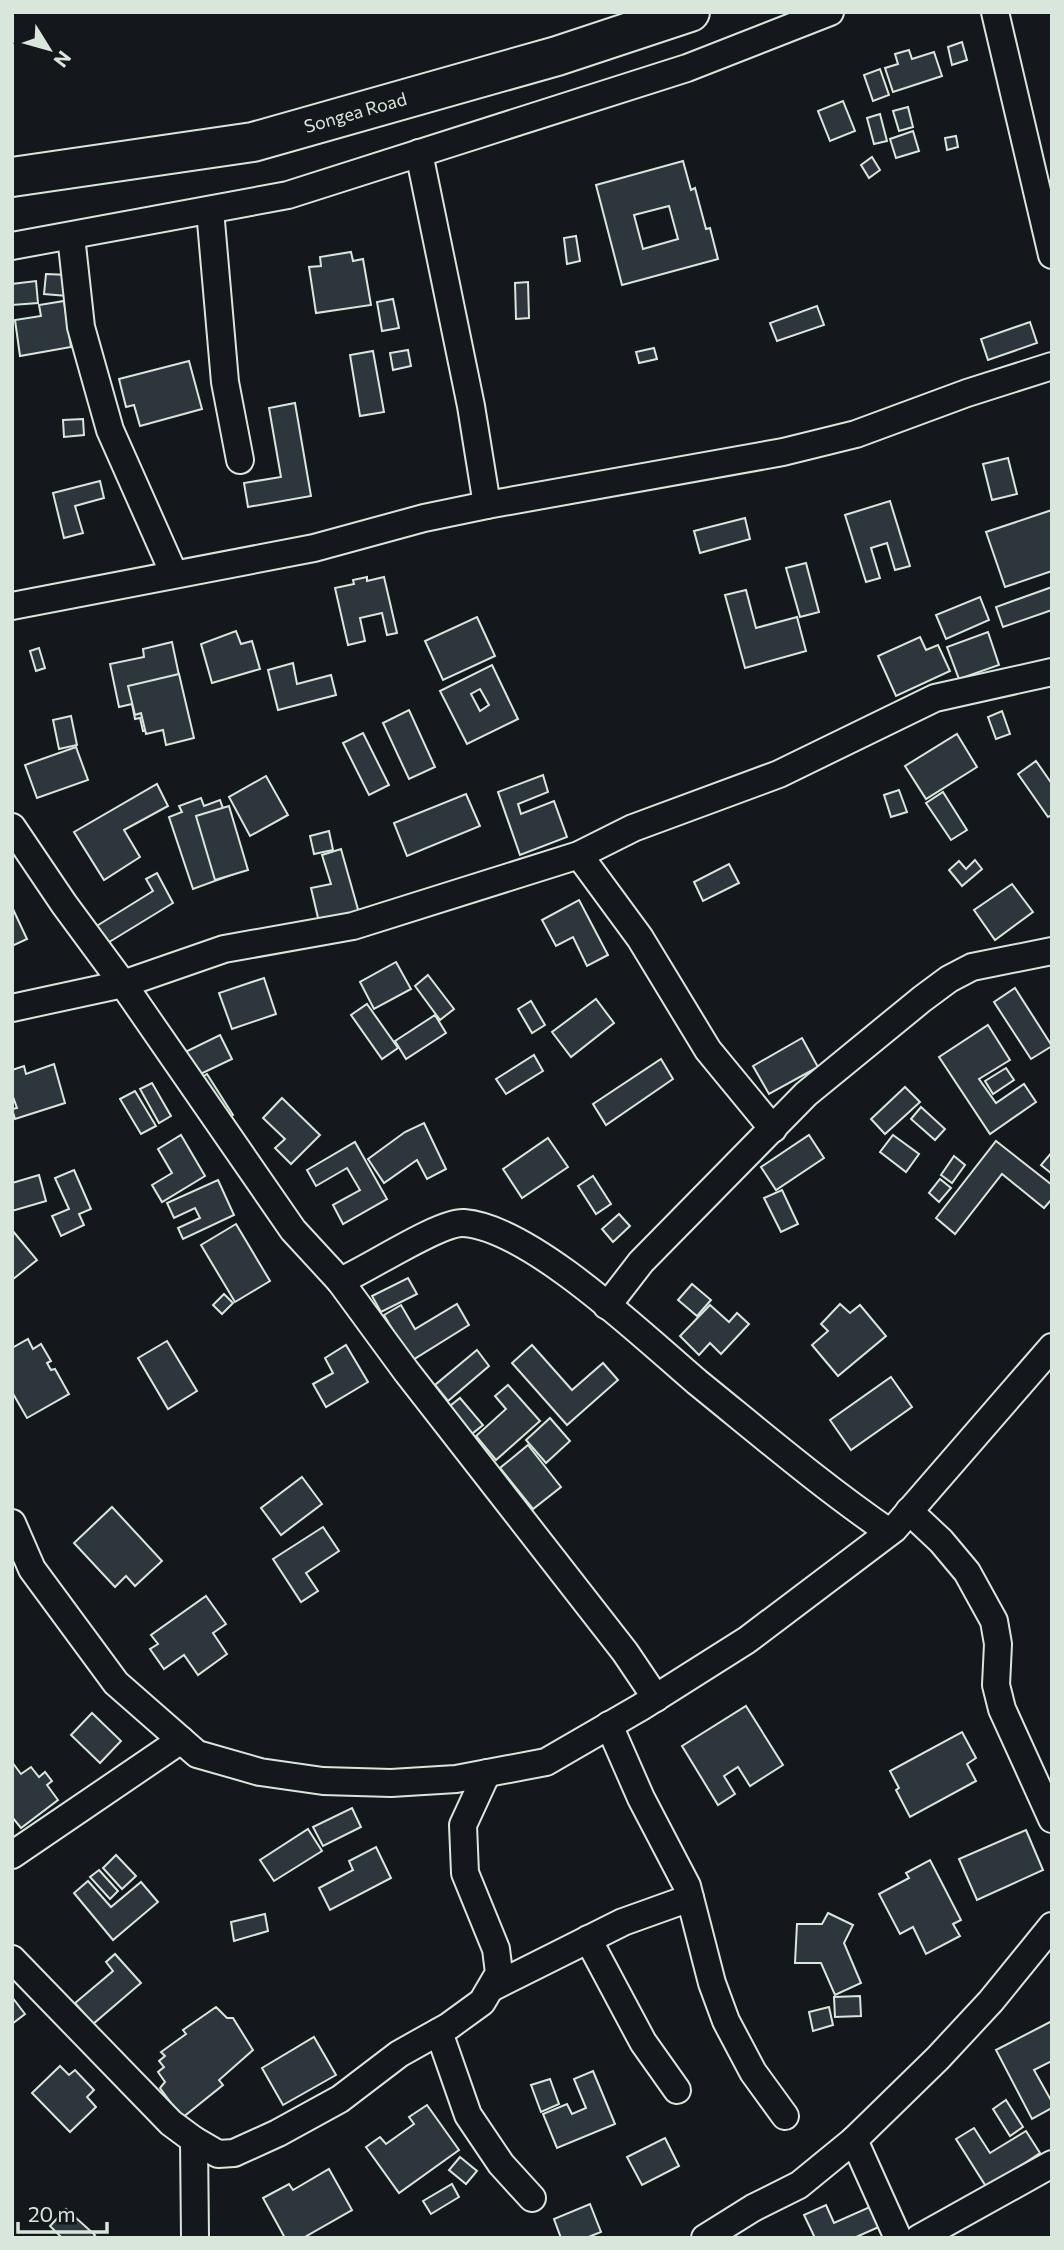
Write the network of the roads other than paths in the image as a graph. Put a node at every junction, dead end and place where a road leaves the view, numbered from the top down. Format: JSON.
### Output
{"nodes":[{"id":1,"x":690,"y":12,"type":"edge"},
{"id":2,"x":831,"y":12,"type":"edge"},
{"id":3,"x":995,"y":12,"type":"edge"},
{"id":4,"x":419,"y":153,"type":"junction"},
{"id":5,"x":12,"y":177,"type":"edge"},
{"id":6,"x":210,"y":210,"type":"junction"},
{"id":7,"x":71,"y":236,"type":"junction"},
{"id":8,"x":12,"y":246,"type":"edge"},
{"id":9,"x":1052,"y":255,"type":"edge"},
{"id":10,"x":1052,"y":366,"type":"edge"},
{"id":11,"x":240,"y":460,"type":"dead end"},
{"id":12,"x":487,"y":505,"type":"junction"},
{"id":13,"x":174,"y":574,"type":"junction"},
{"id":14,"x":12,"y":607,"type":"edge"},
{"id":15,"x":1052,"y":672,"type":"edge"},
{"id":16,"x":12,"y":827,"type":"edge"},
{"id":17,"x":579,"y":855,"type":"junction"},
{"id":18,"x":1052,"y":951,"type":"edge"},
{"id":19,"x":123,"y":984,"type":"junction"},
{"id":20,"x":12,"y":1009,"type":"edge"},
{"id":21,"x":772,"y":1129,"type":"junction"},
{"id":22,"x":340,"y":1281,"type":"junction"},
{"id":23,"x":607,"y":1306,"type":"junction"},
{"id":24,"x":1052,"y":1347,"type":"edge"},
{"id":25,"x":909,"y":1511,"type":"junction"},
{"id":26,"x":12,"y":1523,"type":"edge"},
{"id":27,"x":889,"y":1532,"type":"junction"},
{"id":28,"x":656,"y":1698,"type":"junction"},
{"id":29,"x":609,"y":1726,"type":"junction"},
{"id":30,"x":181,"y":1740,"type":"junction"},
{"id":31,"x":487,"y":1773,"type":"junction"},
{"id":32,"x":1052,"y":1819,"type":"edge"},
{"id":33,"x":12,"y":1855,"type":"edge"},
{"id":34,"x":690,"y":1898,"type":"junction"},
{"id":35,"x":1052,"y":1926,"type":"edge"},
{"id":36,"x":588,"y":1939,"type":"junction"},
{"id":37,"x":12,"y":1959,"type":"edge"},
{"id":38,"x":491,"y":1987,"type":"junction"},
{"id":39,"x":439,"y":2032,"type":"junction"},
{"id":40,"x":677,"y":2090,"type":"dead end"},
{"id":41,"x":785,"y":2116,"type":"dead end"},
{"id":42,"x":194,"y":2140,"type":"junction"},
{"id":43,"x":854,"y":2140,"type":"junction"},
{"id":44,"x":1052,"y":2164,"type":"edge"},
{"id":45,"x":532,"y":2198,"type":"dead end"},
{"id":46,"x":742,"y":2226,"type":"edge"},
{"id":47,"x":195,"y":2238,"type":"edge"},
{"id":48,"x":705,"y":2238,"type":"edge"},
{"id":49,"x":898,"y":2238,"type":"edge"},
{"id":50,"x":919,"y":2238,"type":"edge"}],
"edges":[{"from":1,"to":5,"type":"highway","name":"Songea Road"},
{"from":2,"to":4,"type":"street"},
{"from":3,"to":9,"type":"street"},
{"from":4,"to":6,"type":"street"},
{"from":4,"to":12,"type":"street"},
{"from":6,"to":7,"type":"street"},
{"from":6,"to":11,"type":"street"},
{"from":7,"to":8,"type":"street"},
{"from":7,"to":13,"type":"street"},
{"from":10,"to":12,"type":"street"},
{"from":12,"to":13,"type":"street"},
{"from":13,"to":14,"type":"street"},
{"from":15,"to":17,"type":"street"},
{"from":16,"to":19,"type":"street"},
{"from":17,"to":19,"type":"street"},
{"from":17,"to":21,"type":"street"},
{"from":18,"to":21,"type":"street"},
{"from":19,"to":20,"type":"street"},
{"from":19,"to":22,"type":"street"},
{"from":21,"to":23,"type":"street"},
{"from":22,"to":23,"type":"street"},
{"from":22,"to":28,"type":"street"},
{"from":23,"to":27,"type":"street"},
{"from":24,"to":25,"type":"street"},
{"from":25,"to":27,"type":"street"},
{"from":25,"to":32,"type":"street"},
{"from":26,"to":30,"type":"street"},
{"from":27,"to":28,"type":"street"},
{"from":28,"to":29,"type":"street"},
{"from":29,"to":31,"type":"street"},
{"from":29,"to":34,"type":"street"},
{"from":30,"to":31,"type":"street"},
{"from":30,"to":33,"type":"street"},
{"from":31,"to":38,"type":"street"},
{"from":34,"to":36,"type":"street"},
{"from":34,"to":41,"type":"street"},
{"from":35,"to":43,"type":"street"},
{"from":36,"to":38,"type":"street"},
{"from":36,"to":40,"type":"street"},
{"from":37,"to":42,"type":"street"},
{"from":38,"to":39,"type":"street"},
{"from":39,"to":42,"type":"street"},
{"from":39,"to":45,"type":"street"},
{"from":42,"to":47,"type":"street"},
{"from":43,"to":46,"type":"street"},
{"from":43,"to":49,"type":"street"},
{"from":44,"to":50,"type":"street"},
{"from":46,"to":48,"type":"street"}]}
